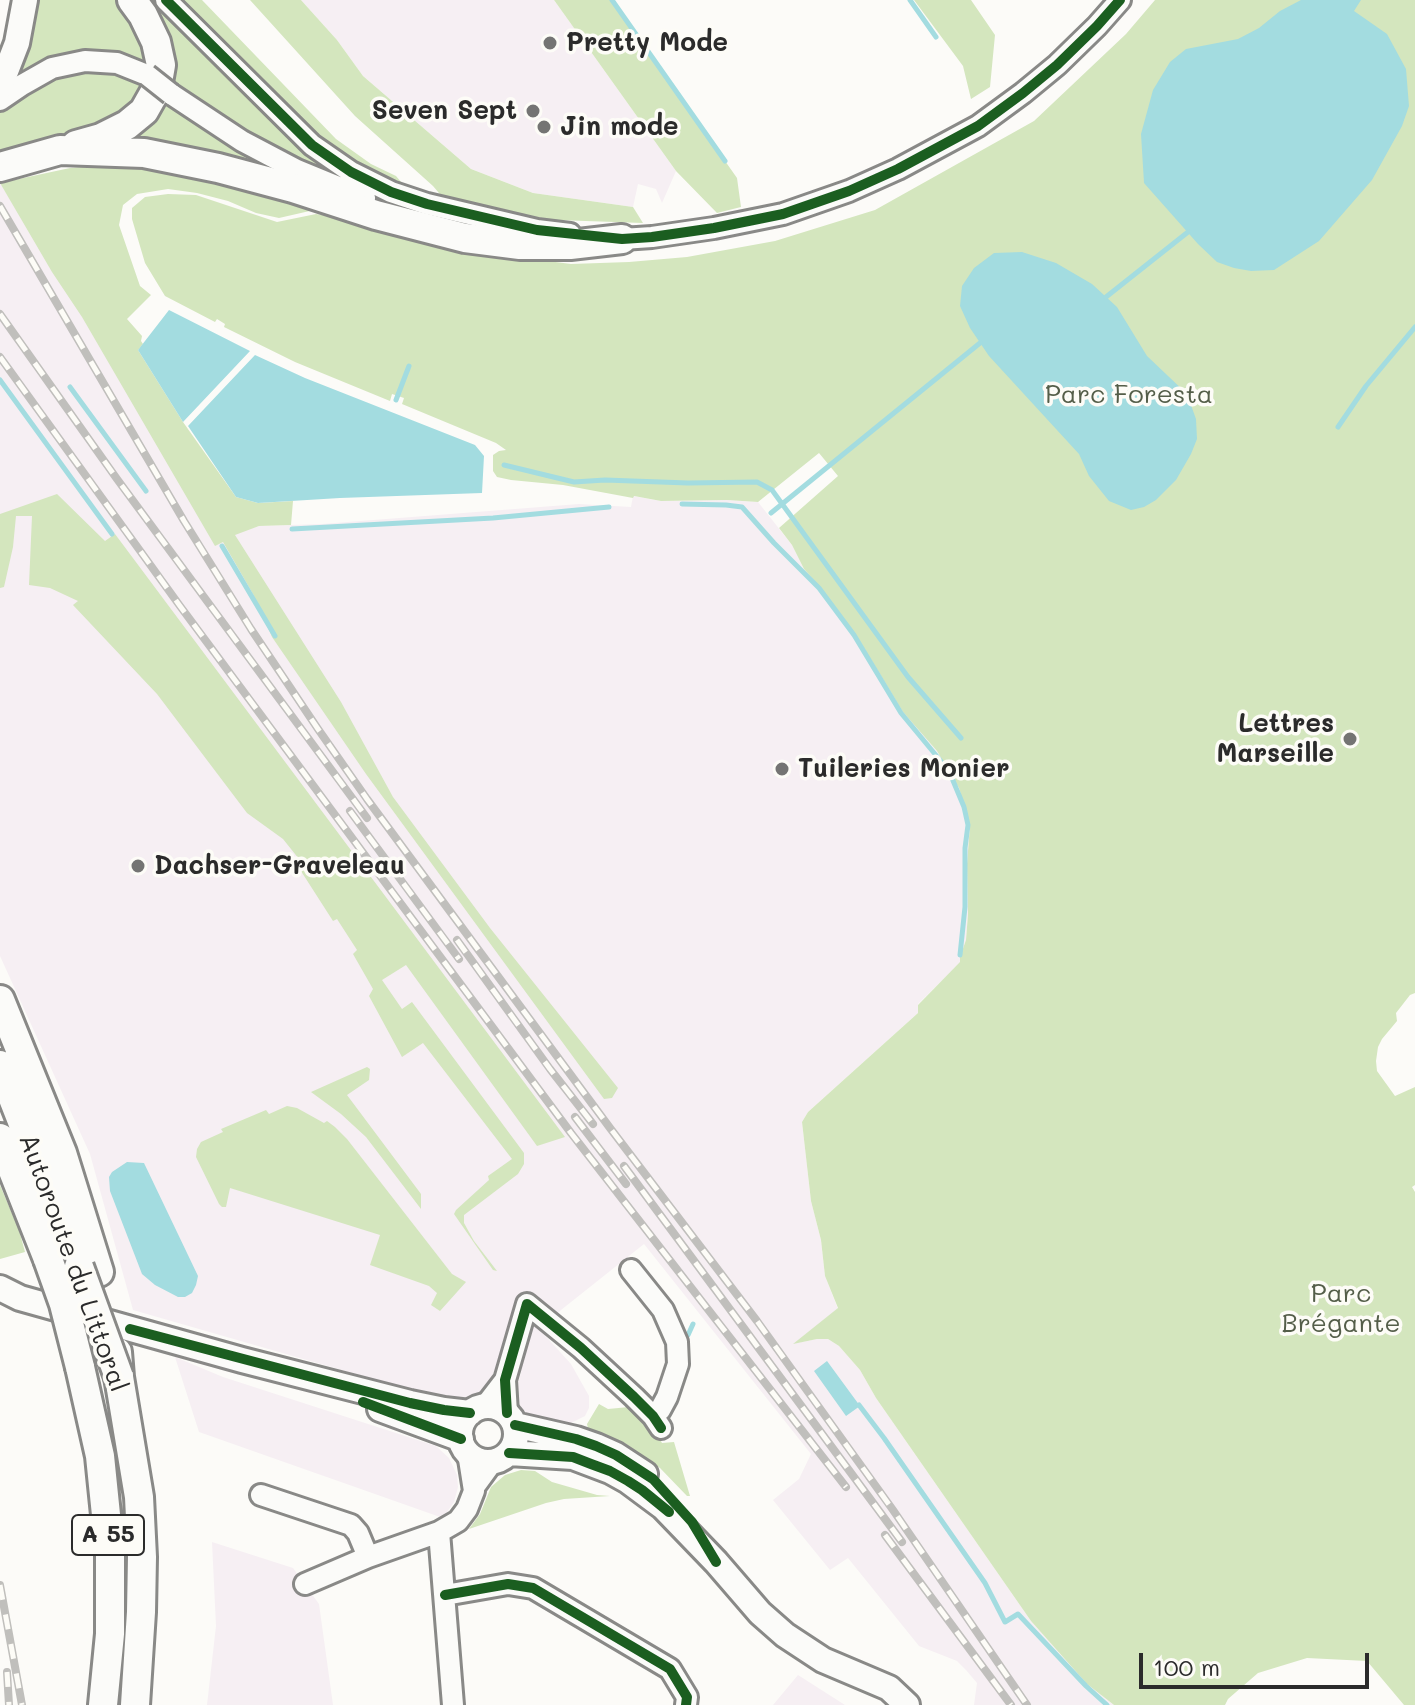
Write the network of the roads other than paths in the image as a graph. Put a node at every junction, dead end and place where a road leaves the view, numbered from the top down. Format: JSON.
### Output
{"nodes":[{"id":1,"x":25,"y":0,"type":"edge"},
{"id":2,"x":132,"y":0,"type":"edge"},
{"id":3,"x":166,"y":0,"type":"edge"},
{"id":4,"x":1120,"y":0,"type":"edge"},
{"id":5,"x":0,"y":87,"type":"edge"},
{"id":6,"x":0,"y":100,"type":"edge"},
{"id":7,"x":60,"y":150,"type":"junction"},
{"id":8,"x":0,"y":167,"type":"edge"},
{"id":9,"x":537,"y":230,"type":"junction"},
{"id":10,"x":622,"y":239,"type":"junction"},
{"id":11,"x":0,"y":1000,"type":"edge"},
{"id":12,"x":0,"y":1065,"type":"edge"},
{"id":13,"x":0,"y":1138,"type":"edge"},
{"id":14,"x":89,"y":1269,"type":"junction"},
{"id":15,"x":631,"y":1270,"type":"dead end"},
{"id":16,"x":0,"y":1288,"type":"edge"},
{"id":17,"x":242,"y":1360,"type":"junction"},
{"id":18,"x":494,"y":1414,"type":"junction"},
{"id":19,"x":464,"y":1446,"type":"junction"},
{"id":20,"x":501,"y":1457,"type":"junction"},
{"id":21,"x":474,"y":1487,"type":"junction"},
{"id":22,"x":261,"y":1495,"type":"dead end"},
{"id":23,"x":439,"y":1532,"type":"junction"},
{"id":24,"x":368,"y":1557,"type":"junction"},
{"id":25,"x":716,"y":1562,"type":"junction"},
{"id":26,"x":305,"y":1584,"type":"dead end"},
{"id":27,"x":445,"y":1595,"type":"junction"},
{"id":28,"x":103,"y":1705,"type":"edge"},
{"id":29,"x":135,"y":1705,"type":"edge"},
{"id":30,"x":453,"y":1705,"type":"edge"},
{"id":31,"x":686,"y":1705,"type":"edge"},
{"id":32,"x":907,"y":1705,"type":"edge"}],
"edges":[{"from":1,"to":5,"type":"main road"},
{"from":2,"to":7,"type":"highway"},
{"from":3,"to":9,"type":"street"},
{"from":4,"to":10,"type":"street"},
{"from":6,"to":9,"type":"street","bridge":true},
{"from":7,"to":8,"type":"highway"},
{"from":7,"to":10,"type":"highway"},
{"from":9,"to":10,"type":"street"},
{"from":11,"to":14,"type":"highway"},
{"from":12,"to":14,"type":"highway","name":"Autoroute du Littoral","number":"A 55"},
{"from":13,"to":28,"type":"highway","name":"Autoroute du Littoral","number":"A 55","bridge":true},
{"from":14,"to":29,"type":"highway","name":"Autoroute du Littoral","number":"A 55","bridge":true},
{"from":15,"to":18,"type":"street"},
{"from":16,"to":17,"type":"main road"},
{"from":17,"to":18,"type":"main road"},
{"from":17,"to":19,"type":"main road"},
{"from":18,"to":19,"type":"main road"},
{"from":18,"to":20,"type":"main road"},
{"from":18,"to":25,"type":"main road"},
{"from":19,"to":20,"type":"main road"},
{"from":19,"to":21,"type":"street"},
{"from":20,"to":21,"type":"street"},
{"from":20,"to":25,"type":"main road"},
{"from":21,"to":23,"type":"street"},
{"from":22,"to":24,"type":"street"},
{"from":23,"to":24,"type":"street"},
{"from":23,"to":27,"type":"street"},
{"from":24,"to":26,"type":"street"},
{"from":25,"to":32,"type":"main road"},
{"from":27,"to":30,"type":"street"},
{"from":27,"to":31,"type":"street"}]}
